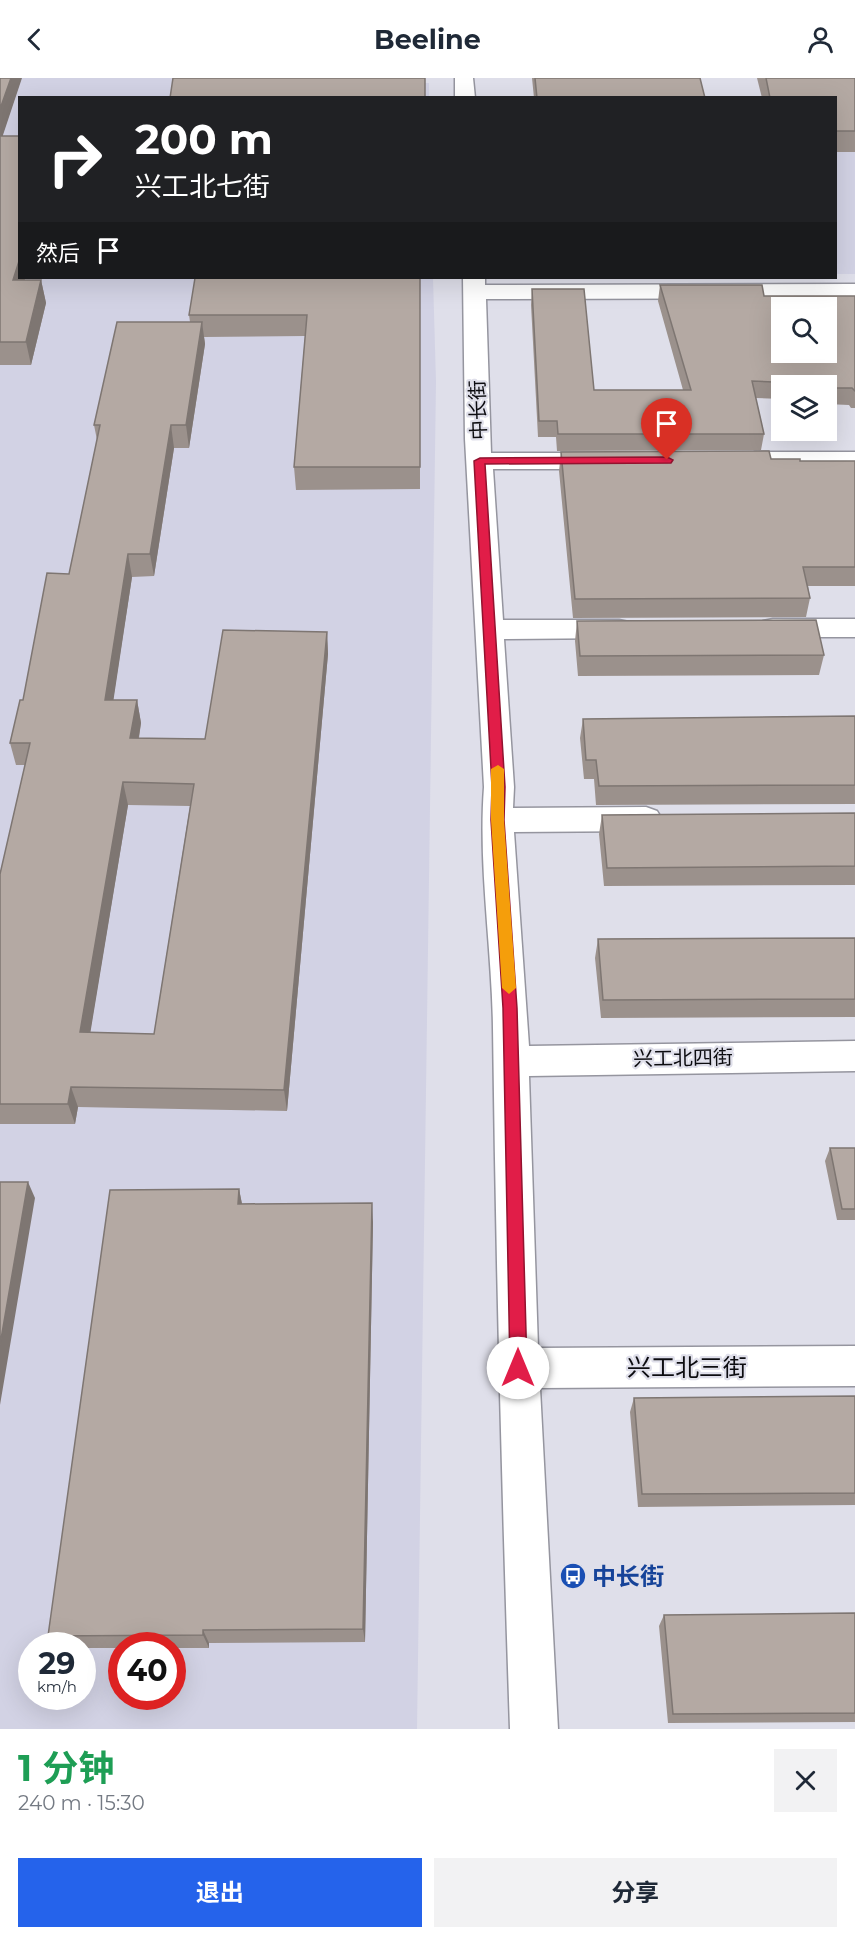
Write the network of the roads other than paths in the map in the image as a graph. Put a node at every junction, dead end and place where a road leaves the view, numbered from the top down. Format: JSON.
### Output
{"nodes":[{"id":1,"x":464,"y":78,"type":"edge"},
{"id":2,"x":465,"y":96,"type":"edge"},
{"id":3,"x":474,"y":285,"type":"edge"},
{"id":4,"x":855,"y":291,"type":"edge"},
{"id":5,"x":726,"y":460,"type":"edge"},
{"id":6,"x":855,"y":460,"type":"edge"},
{"id":7,"x":480,"y":461,"type":"junction"},
{"id":8,"x":632,"y":461,"type":"edge"},
{"id":9,"x":749,"y":628,"type":"edge"},
{"id":10,"x":855,"y":628,"type":"edge"},
{"id":11,"x":643,"y":629,"type":"edge"},
{"id":12,"x":490,"y":630,"type":"junction"},
{"id":13,"x":676,"y":819,"type":"edge"},
{"id":14,"x":497,"y":820,"type":"junction"},
{"id":15,"x":855,"y":1056,"type":"edge"},
{"id":16,"x":512,"y":1061,"type":"junction"},
{"id":17,"x":855,"y":1366,"type":"edge"},
{"id":18,"x":518,"y":1368,"type":"junction"},
{"id":19,"x":534,"y":1729,"type":"edge"}],
"edges":[{"from":1,"to":2,"type":"street"},
{"from":3,"to":4,"type":"street"},
{"from":3,"to":7,"type":"street","name":"中长街"},
{"from":5,"to":6,"type":"street"},
{"from":7,"to":8,"type":"street"},
{"from":7,"to":12,"type":"street","name":"中长街"},
{"from":9,"to":10,"type":"street"},
{"from":11,"to":12,"type":"street"},
{"from":12,"to":14,"type":"street","name":"中长街"},
{"from":13,"to":14,"type":"street"},
{"from":14,"to":16,"type":"street","name":"中长街"},
{"from":15,"to":16,"type":"street","name":"兴工北四街"},
{"from":16,"to":18,"type":"street","name":"中长街"},
{"from":17,"to":18,"type":"street","name":"兴工北三街"},
{"from":18,"to":19,"type":"street","name":"中长街"}]}
